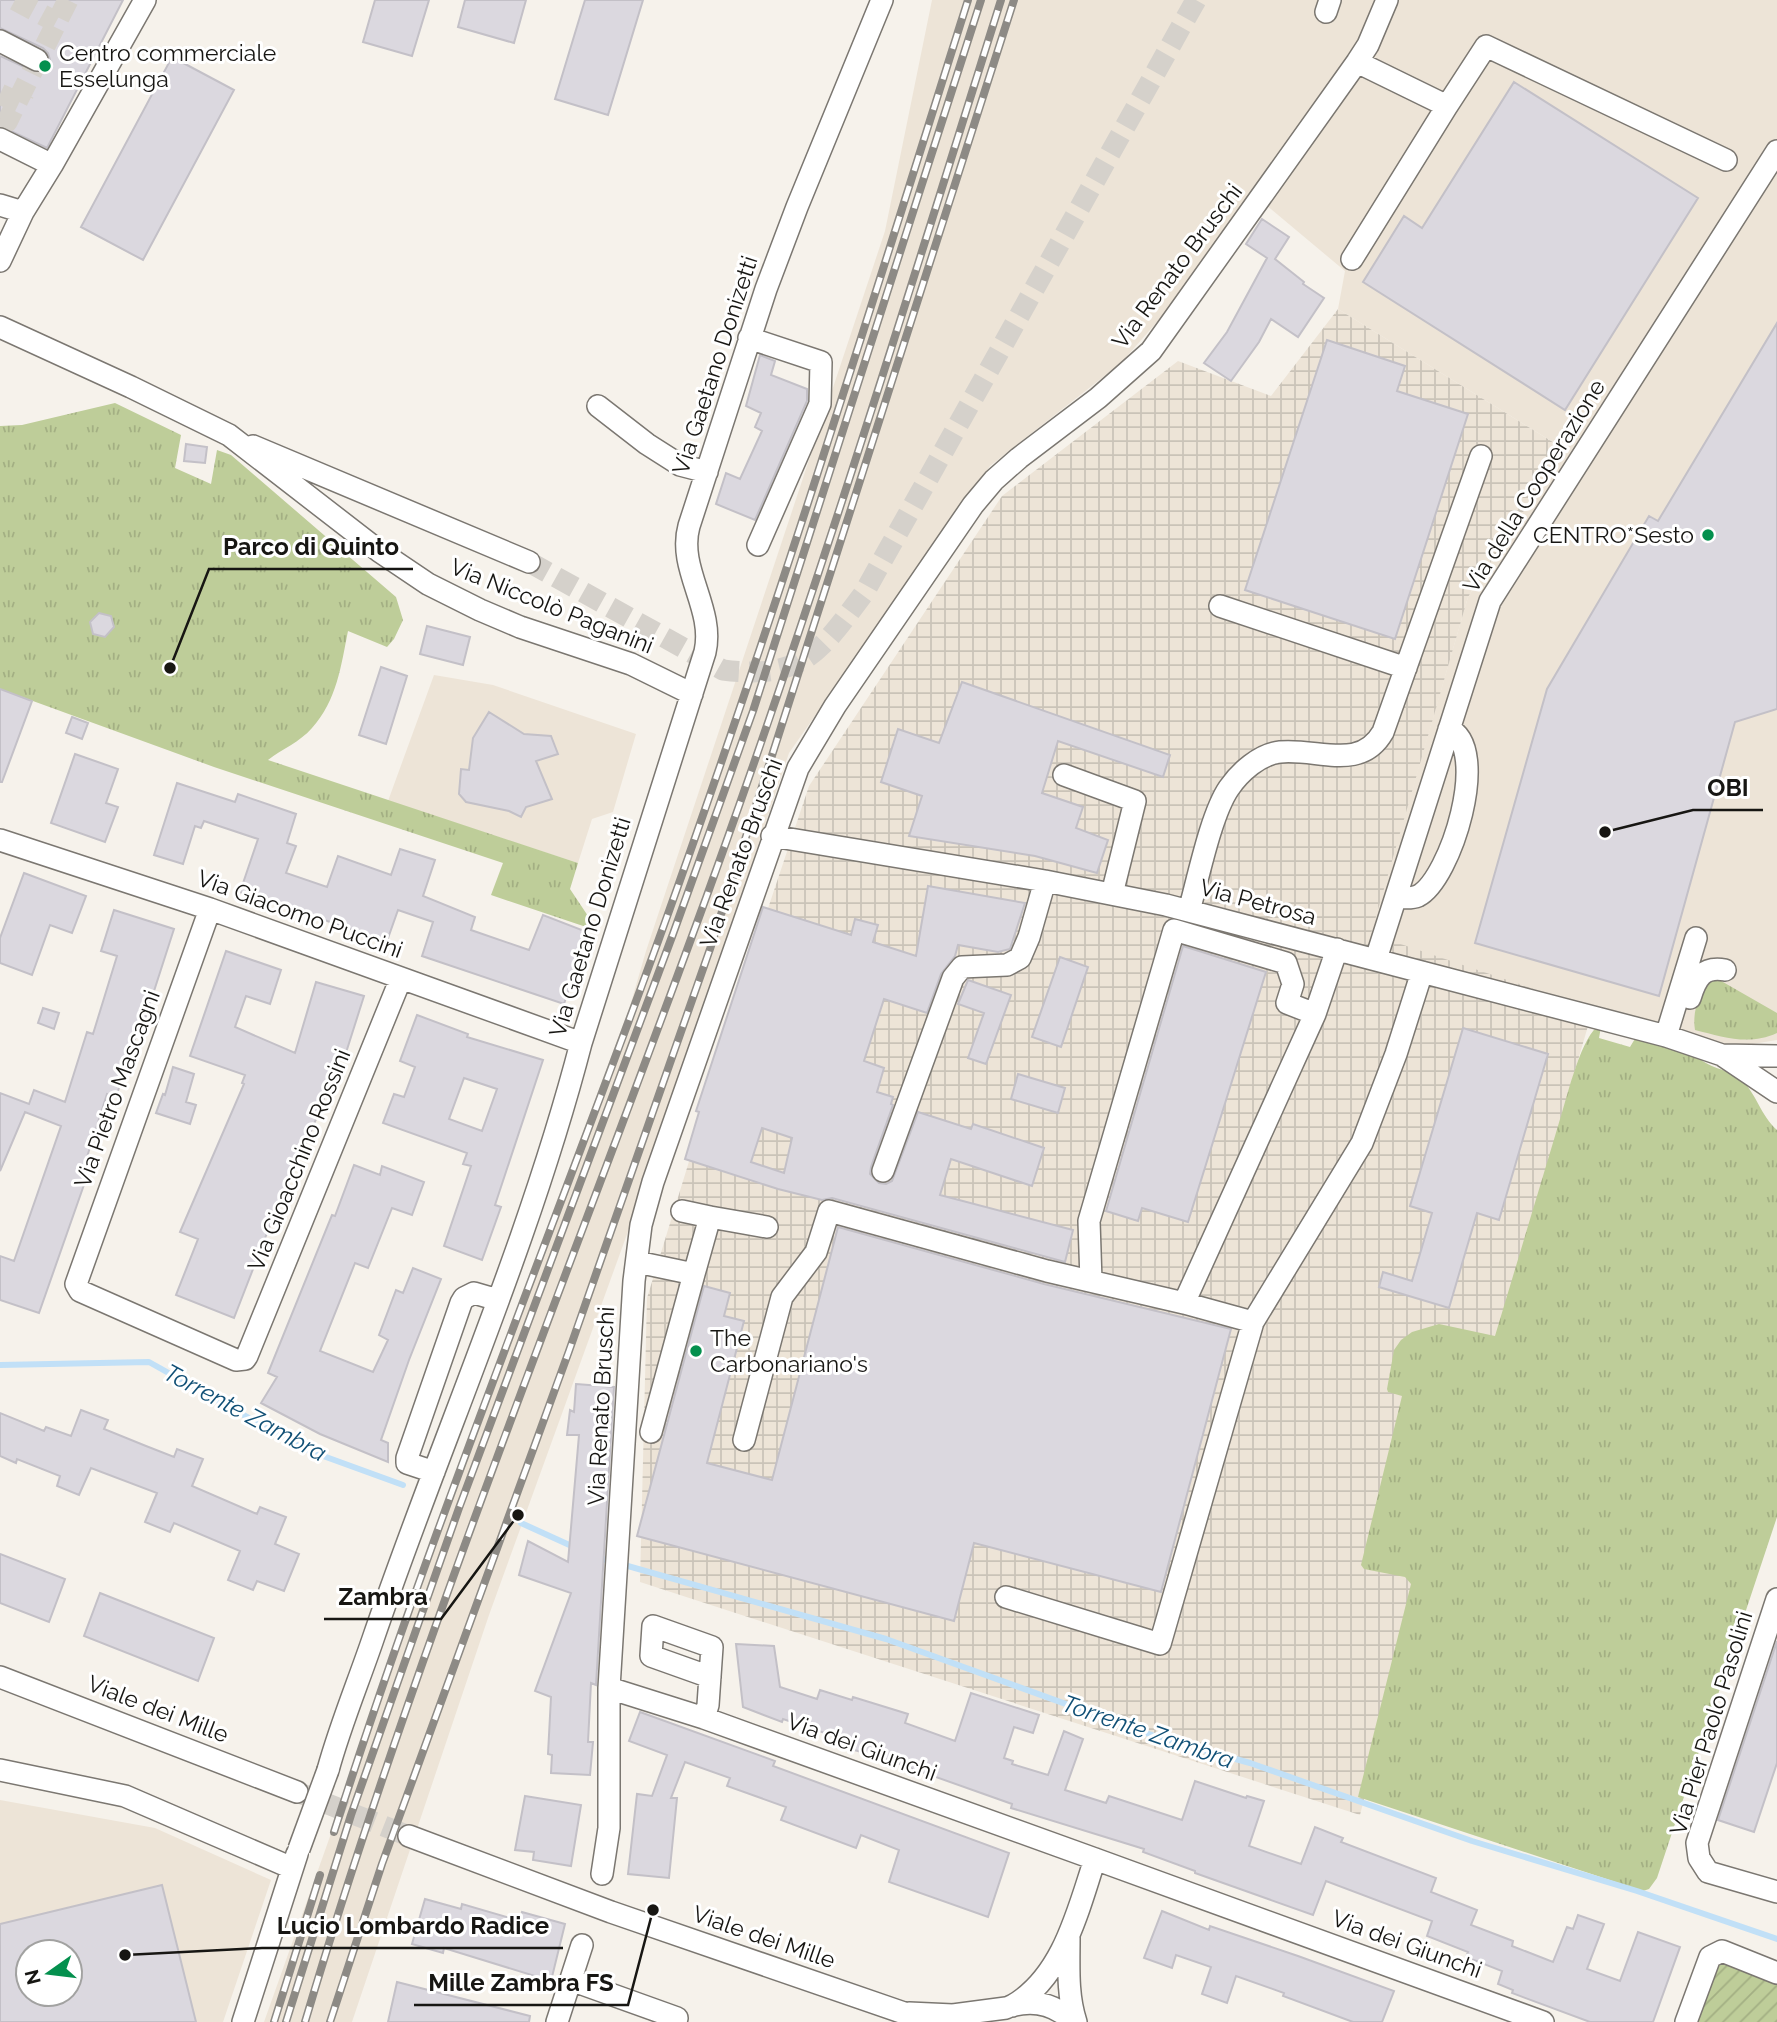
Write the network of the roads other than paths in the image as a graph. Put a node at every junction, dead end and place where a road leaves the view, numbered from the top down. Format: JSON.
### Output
{"nodes":[{"id":1,"x":145,"y":0,"type":"edge"},
{"id":2,"x":882,"y":0,"type":"edge"},
{"id":3,"x":1387,"y":0,"type":"edge"},
{"id":4,"x":0,"y":41,"type":"edge"},
{"id":5,"x":37,"y":60,"type":"dead end"},
{"id":6,"x":1357,"y":62,"type":"junction"},
{"id":7,"x":1447,"y":106,"type":"junction"},
{"id":8,"x":0,"y":139,"type":"edge"},
{"id":9,"x":1777,"y":151,"type":"edge"},
{"id":10,"x":1726,"y":160,"type":"dead end"},
{"id":11,"x":52,"y":165,"type":"junction"},
{"id":12,"x":0,"y":205,"type":"edge"},
{"id":13,"x":23,"y":212,"type":"junction"},
{"id":14,"x":1352,"y":259,"type":"dead end"},
{"id":15,"x":0,"y":261,"type":"edge"},
{"id":16,"x":0,"y":327,"type":"edge"},
{"id":17,"x":749,"y":338,"type":"junction"},
{"id":18,"x":598,"y":406,"type":"dead end"},
{"id":19,"x":229,"y":435,"type":"junction"},
{"id":20,"x":1481,"y":456,"type":"dead end"},
{"id":21,"x":707,"y":472,"type":"junction"},
{"id":22,"x":758,"y":545,"type":"dead end"},
{"id":23,"x":529,"y":562,"type":"tunnel mouth"},
{"id":24,"x":1220,"y":606,"type":"dead end"},
{"id":25,"x":1406,"y":668,"type":"junction"},
{"id":26,"x":692,"y":694,"type":"junction"},
{"id":27,"x":1449,"y":729,"type":"junction"},
{"id":28,"x":1064,"y":775,"type":"dead end"},
{"id":29,"x":772,"y":836,"type":"junction"},
{"id":30,"x":2,"y":847,"type":"edge"},
{"id":31,"x":1045,"y":881,"type":"junction"},
{"id":32,"x":1112,"y":894,"type":"junction"},
{"id":33,"x":1396,"y":897,"type":"junction"},
{"id":34,"x":210,"y":909,"type":"junction"},
{"id":35,"x":1189,"y":911,"type":"junction"},
{"id":36,"x":1696,"y":938,"type":"dead end"},
{"id":37,"x":1337,"y":949,"type":"junction"},
{"id":38,"x":1376,"y":959,"type":"junction"},
{"id":39,"x":1726,"y":970,"type":"dead end"},
{"id":40,"x":1422,"y":972,"type":"junction"},
{"id":41,"x":401,"y":978,"type":"junction"},
{"id":42,"x":1315,"y":1014,"type":"junction"},
{"id":43,"x":1672,"y":1038,"type":"junction"},
{"id":44,"x":581,"y":1042,"type":"junction"},
{"id":45,"x":1722,"y":1055,"type":"junction"},
{"id":46,"x":1777,"y":1056,"type":"edge"},
{"id":47,"x":1777,"y":1092,"type":"edge"},
{"id":48,"x":883,"y":1171,"type":"dead end"},
{"id":49,"x":682,"y":1211,"type":"dead end"},
{"id":50,"x":710,"y":1217,"type":"junction"},
{"id":51,"x":767,"y":1227,"type":"dead end"},
{"id":52,"x":636,"y":1262,"type":"junction"},
{"id":53,"x":694,"y":1274,"type":"junction"},
{"id":54,"x":1091,"y":1281,"type":"junction"},
{"id":55,"x":498,"y":1300,"type":"junction"},
{"id":56,"x":1184,"y":1303,"type":"junction"},
{"id":57,"x":1253,"y":1322,"type":"junction"},
{"id":58,"x":242,"y":1360,"type":"joint"},
{"id":59,"x":651,"y":1432,"type":"dead end"},
{"id":60,"x":744,"y":1440,"type":"dead end"},
{"id":61,"x":434,"y":1472,"type":"junction"},
{"id":62,"x":1006,"y":1597,"type":"dead end"},
{"id":63,"x":1777,"y":1599,"type":"edge"},
{"id":64,"x":0,"y":1677,"type":"edge"},
{"id":65,"x":710,"y":1677,"type":"dead end"},
{"id":66,"x":609,"y":1688,"type":"junction"},
{"id":67,"x":704,"y":1718,"type":"junction"},
{"id":68,"x":0,"y":1770,"type":"edge"},
{"id":69,"x":298,"y":1792,"type":"tunnel mouth"},
{"id":70,"x":410,"y":1836,"type":"tunnel mouth"},
{"id":71,"x":295,"y":1858,"type":"junction"},
{"id":72,"x":1095,"y":1858,"type":"junction"},
{"id":73,"x":602,"y":1874,"type":"dead end"},
{"id":74,"x":1777,"y":1892,"type":"edge"},
{"id":75,"x":1069,"y":1936,"type":"junction"},
{"id":76,"x":582,"y":1945,"type":"dead end"},
{"id":77,"x":1777,"y":1973,"type":"edge"},
{"id":78,"x":571,"y":1980,"type":"junction"},
{"id":79,"x":1009,"y":2007,"type":"junction"},
{"id":80,"x":913,"y":2017,"type":"edge"},
{"id":81,"x":243,"y":2022,"type":"edge"},
{"id":82,"x":557,"y":2022,"type":"edge"},
{"id":83,"x":676,"y":2022,"type":"edge"},
{"id":84,"x":988,"y":2022,"type":"edge"},
{"id":85,"x":1075,"y":2022,"type":"edge"},
{"id":86,"x":1543,"y":2022,"type":"edge"},
{"id":87,"x":1686,"y":2022,"type":"edge"}],
"edges":[{"from":1,"to":11,"type":"street"},
{"from":2,"to":17,"type":"street","name":"Via Gaetano Donizetti"},
{"from":3,"to":6,"type":"street","name":"Via Renato Bruschi"},
{"from":4,"to":5,"type":"street"},
{"from":6,"to":7,"type":"street"},
{"from":6,"to":29,"type":"street","name":"Via Renato Bruschi"},
{"from":7,"to":10,"type":"street"},
{"from":7,"to":14,"type":"street"},
{"from":8,"to":11,"type":"street"},
{"from":9,"to":27,"type":"street","name":"Via della Cooperazione"},
{"from":11,"to":13,"type":"street"},
{"from":12,"to":13,"type":"street"},
{"from":13,"to":15,"type":"street"},
{"from":16,"to":19,"type":"street","name":"Via Niccolò Paganini"},
{"from":17,"to":21,"type":"street","name":"Via Gaetano Donizetti"},
{"from":17,"to":22,"type":"street"},
{"from":18,"to":21,"type":"street"},
{"from":19,"to":23,"type":"street"},
{"from":19,"to":26,"type":"street","name":"Via Niccolò Paganini"},
{"from":20,"to":25,"type":"street"},
{"from":21,"to":26,"type":"street","name":"Via Gaetano Donizetti"},
{"from":24,"to":25,"type":"street"},
{"from":25,"to":35,"type":"street"},
{"from":26,"to":44,"type":"street","name":"Via Gaetano Donizetti"},
{"from":27,"to":33,"type":"street","name":"Via della Cooperazione"},
{"from":27,"to":33,"type":"street"},
{"from":28,"to":32,"type":"street"},
{"from":29,"to":31,"type":"street","name":"Via Petrosa"},
{"from":29,"to":52,"type":"street","name":"Via Renato Bruschi"},
{"from":30,"to":34,"type":"street","name":"Via Giacomo Puccini"},
{"from":31,"to":32,"type":"street","name":"Via Petrosa"},
{"from":31,"to":48,"type":"street"},
{"from":32,"to":35,"type":"street","name":"Via Petrosa"},
{"from":33,"to":38,"type":"street","name":"Via della Cooperazione"},
{"from":34,"to":41,"type":"street","name":"Via Giacomo Puccini"},
{"from":34,"to":58,"type":"street","name":"Via Pietro Mascagni"},
{"from":35,"to":37,"type":"street","name":"Via Petrosa"},
{"from":36,"to":43,"type":"street"},
{"from":37,"to":38,"type":"street","name":"Via Petrosa"},
{"from":37,"to":42,"type":"street"},
{"from":38,"to":40,"type":"street","name":"Via Petrosa"},
{"from":39,"to":43,"type":"street"},
{"from":40,"to":43,"type":"street","name":"Via Petrosa"},
{"from":40,"to":57,"type":"street"},
{"from":41,"to":44,"type":"street","name":"Via Giacomo Puccini"},
{"from":41,"to":58,"type":"street","name":"Via Gioacchino Rossini"},
{"from":42,"to":54,"type":"street"},
{"from":42,"to":56,"type":"street"},
{"from":43,"to":45,"type":"street","name":"Via Petrosa"},
{"from":44,"to":55,"type":"street","name":"Via Gaetano Donizetti"},
{"from":45,"to":46,"type":"street","name":"Via Petrosa"},
{"from":45,"to":47,"type":"street","name":"Via Petrosa"},
{"from":49,"to":50,"type":"street"},
{"from":50,"to":51,"type":"street"},
{"from":50,"to":53,"type":"street"},
{"from":52,"to":53,"type":"street"},
{"from":52,"to":66,"type":"street","name":"Via Renato Bruschi"},
{"from":53,"to":59,"type":"street"},
{"from":54,"to":56,"type":"street"},
{"from":54,"to":60,"type":"street"},
{"from":55,"to":61,"type":"street","name":"Via Gaetano Donizetti"},
{"from":55,"to":61,"type":"street"},
{"from":56,"to":57,"type":"street"},
{"from":57,"to":62,"type":"street"},
{"from":61,"to":71,"type":"street","name":"Via Gaetano Donizetti","bridge":true},
{"from":63,"to":74,"type":"street","name":"Via Pier Paolo Pasolini"},
{"from":64,"to":69,"type":"street","name":"Viale dei Mille"},
{"from":65,"to":67,"type":"street"},
{"from":66,"to":67,"type":"street","name":"Via dei Giunchi"},
{"from":66,"to":73,"type":"street","name":"Via Renato Bruschi"},
{"from":67,"to":72,"type":"street","name":"Via dei Giunchi"},
{"from":68,"to":71,"type":"street"},
{"from":70,"to":80,"type":"street","name":"Viale dei Mille"},
{"from":71,"to":81,"type":"street","name":"Via Gaetano Donizetti"},
{"from":72,"to":75,"type":"street"},
{"from":72,"to":86,"type":"street","name":"Via dei Giunchi"},
{"from":75,"to":79,"type":"street"},
{"from":75,"to":85,"type":"street"},
{"from":76,"to":78,"type":"street"},
{"from":77,"to":87,"type":"street"},
{"from":78,"to":82,"type":"street"},
{"from":78,"to":83,"type":"street"},
{"from":79,"to":80,"type":"street","name":"Viale dei Mille"},
{"from":79,"to":84,"type":"street"},
{"from":79,"to":85,"type":"street","name":"Viale dei Mille"}]}
